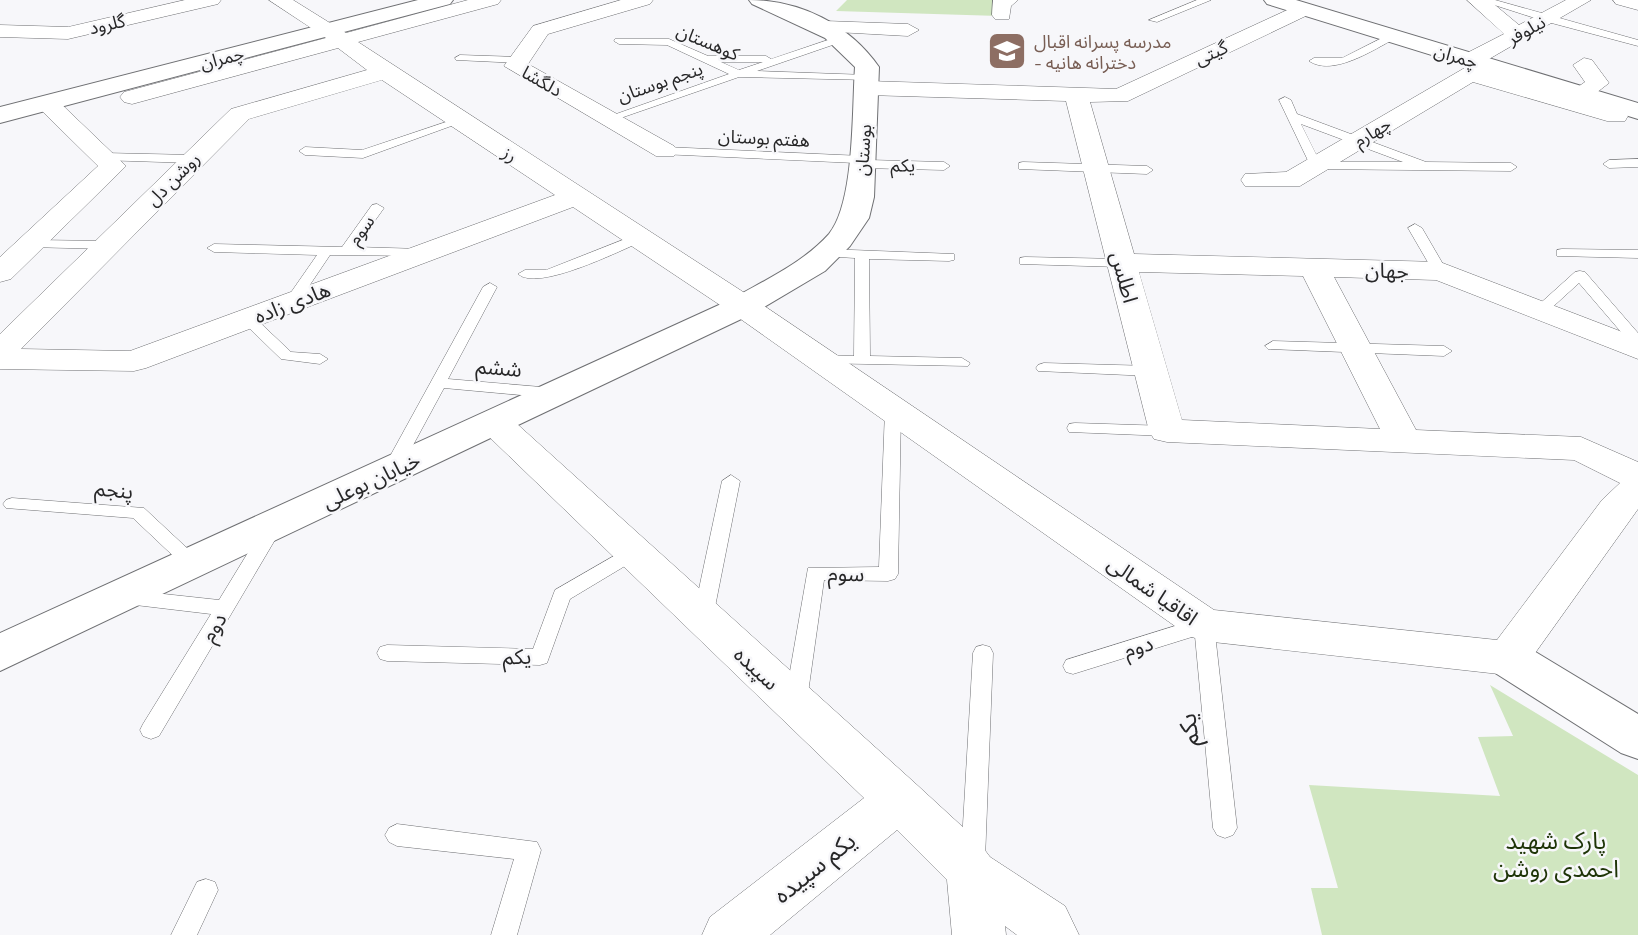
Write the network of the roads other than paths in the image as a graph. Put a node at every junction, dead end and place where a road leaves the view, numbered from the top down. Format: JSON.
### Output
{"nodes":[{"id":1,"x":211,"y":0,"type":"edge"},
{"id":2,"x":279,"y":0,"type":"edge"},
{"id":3,"x":443,"y":0,"type":"edge"},
{"id":4,"x":491,"y":0,"type":"edge"},
{"id":5,"x":643,"y":0,"type":"edge"},
{"id":6,"x":759,"y":0,"type":"edge"},
{"id":7,"x":1206,"y":0,"type":"edge"},
{"id":8,"x":1274,"y":0,"type":"edge"},
{"id":9,"x":1477,"y":0,"type":"edge"},
{"id":10,"x":1484,"y":0,"type":"edge"},
{"id":11,"x":1623,"y":0,"type":"edge"},
{"id":12,"x":1638,"y":4,"type":"edge"},
{"id":13,"x":1509,"y":7,"type":"joint"},
{"id":14,"x":1305,"y":9,"type":"junction"},
{"id":15,"x":1561,"y":11,"type":"edge"},
{"id":16,"x":1154,"y":20,"type":"dead end"},
{"id":17,"x":908,"y":30,"type":"dead end"},
{"id":18,"x":0,"y":32,"type":"edge"},
{"id":19,"x":834,"y":33,"type":"junction"},
{"id":20,"x":335,"y":35,"type":"junction"},
{"id":21,"x":1518,"y":35,"type":"junction"},
{"id":22,"x":1392,"y":36,"type":"junction"},
{"id":23,"x":620,"y":41,"type":"dead end"},
{"id":24,"x":1638,"y":43,"type":"edge"},
{"id":25,"x":460,"y":58,"type":"dead end"},
{"id":26,"x":704,"y":58,"type":"junction"},
{"id":27,"x":519,"y":60,"type":"junction"},
{"id":28,"x":780,"y":60,"type":"junction"},
{"id":29,"x":1314,"y":61,"type":"dead end"},
{"id":30,"x":1584,"y":65,"type":"dead end"},
{"id":31,"x":385,"y":72,"type":"junction"},
{"id":32,"x":738,"y":74,"type":"junction"},
{"id":33,"x":1484,"y":75,"type":"junction"},
{"id":34,"x":867,"y":83,"type":"junction"},
{"id":35,"x":1583,"y":94,"type":"junction"},
{"id":36,"x":1076,"y":95,"type":"junction"},
{"id":37,"x":132,"y":97,"type":"dead end"},
{"id":38,"x":1285,"y":100,"type":"dead end"},
{"id":39,"x":47,"y":103,"type":"junction"},
{"id":40,"x":1632,"y":112,"type":"edge"},
{"id":41,"x":0,"y":116,"type":"edge"},
{"id":42,"x":1292,"y":116,"type":"junction"},
{"id":43,"x":608,"y":119,"type":"junction"},
{"id":44,"x":459,"y":121,"type":"junction"},
{"id":45,"x":1358,"y":140,"type":"junction"},
{"id":46,"x":306,"y":151,"type":"dead end"},
{"id":47,"x":665,"y":151,"type":"joint"},
{"id":48,"x":104,"y":157,"type":"junction"},
{"id":49,"x":193,"y":159,"type":"junction"},
{"id":50,"x":862,"y":162,"type":"junction"},
{"id":51,"x":1638,"y":163,"type":"edge"},
{"id":52,"x":1609,"y":164,"type":"dead end"},
{"id":53,"x":944,"y":166,"type":"dead end"},
{"id":54,"x":1023,"y":166,"type":"dead end"},
{"id":55,"x":1316,"y":166,"type":"junction"},
{"id":56,"x":1424,"y":166,"type":"junction"},
{"id":57,"x":1096,"y":167,"type":"junction"},
{"id":58,"x":1511,"y":167,"type":"dead end"},
{"id":59,"x":1147,"y":170,"type":"dead end"},
{"id":60,"x":1254,"y":180,"type":"dead end"},
{"id":61,"x":576,"y":197,"type":"junction"},
{"id":62,"x":377,"y":208,"type":"dead end"},
{"id":63,"x":1415,"y":228,"type":"dead end"},
{"id":64,"x":638,"y":238,"type":"junction"},
{"id":65,"x":33,"y":244,"type":"junction"},
{"id":66,"x":108,"y":245,"type":"junction"},
{"id":67,"x":214,"y":248,"type":"dead end"},
{"id":68,"x":326,"y":251,"type":"junction"},
{"id":69,"x":346,"y":251,"type":"junction"},
{"id":70,"x":424,"y":253,"type":"junction"},
{"id":71,"x":826,"y":253,"type":"junction"},
{"id":72,"x":1562,"y":253,"type":"dead end"},
{"id":73,"x":862,"y":254,"type":"junction"},
{"id":74,"x":1638,"y":254,"type":"edge"},
{"id":75,"x":949,"y":257,"type":"dead end"},
{"id":76,"x":1025,"y":261,"type":"dead end"},
{"id":77,"x":1121,"y":263,"type":"junction"},
{"id":78,"x":1314,"y":268,"type":"junction"},
{"id":79,"x":1440,"y":271,"type":"junction"},
{"id":80,"x":0,"y":273,"type":"edge"},
{"id":81,"x":525,"y":274,"type":"dead end"},
{"id":82,"x":490,"y":287,"type":"dead end"},
{"id":83,"x":292,"y":302,"type":"junction"},
{"id":84,"x":743,"y":306,"type":"junction"},
{"id":85,"x":1540,"y":310,"type":"junction"},
{"id":86,"x":248,"y":319,"type":"junction"},
{"id":87,"x":1638,"y":343,"type":"edge"},
{"id":88,"x":1273,"y":346,"type":"dead end"},
{"id":89,"x":1355,"y":348,"type":"junction"},
{"id":90,"x":1638,"y":349,"type":"edge"},
{"id":91,"x":1444,"y":351,"type":"dead end"},
{"id":92,"x":0,"y":352,"type":"edge"},
{"id":93,"x":0,"y":359,"type":"edge"},
{"id":94,"x":320,"y":359,"type":"dead end"},
{"id":95,"x":819,"y":360,"type":"junction"},
{"id":96,"x":862,"y":361,"type":"junction"},
{"id":97,"x":962,"y":363,"type":"dead end"},
{"id":98,"x":1044,"y":368,"type":"dead end"},
{"id":99,"x":1151,"y":371,"type":"junction"},
{"id":100,"x":438,"y":383,"type":"junction"},
{"id":101,"x":556,"y":393,"type":"junction"},
{"id":102,"x":893,"y":411,"type":"junction"},
{"id":103,"x":494,"y":422,"type":"junction"},
{"id":104,"x":1074,"y":428,"type":"dead end"},
{"id":105,"x":1167,"y":431,"type":"junction"},
{"id":106,"x":1404,"y":441,"type":"junction"},
{"id":107,"x":391,"y":470,"type":"junction"},
{"id":108,"x":731,"y":481,"type":"dead end"},
{"id":109,"x":1632,"y":498,"type":"edge"},
{"id":110,"x":12,"y":504,"type":"dead end"},
{"id":111,"x":275,"y":525,"type":"junction"},
{"id":112,"x":634,"y":552,"type":"junction"},
{"id":113,"x":193,"y":563,"type":"junction"},
{"id":114,"x":121,"y":597,"type":"junction"},
{"id":115,"x":224,"y":608,"type":"junction"},
{"id":116,"x":703,"y":617,"type":"junction"},
{"id":117,"x":1204,"y":625,"type":"junction"},
{"id":118,"x":0,"y":653,"type":"edge"},
{"id":119,"x":387,"y":653,"type":"dead end"},
{"id":120,"x":983,"y":653,"type":"dead end"},
{"id":121,"x":1508,"y":658,"type":"junction"},
{"id":122,"x":1073,"y":666,"type":"dead end"},
{"id":123,"x":796,"y":703,"type":"junction"},
{"id":124,"x":151,"y":730,"type":"dead end"},
{"id":125,"x":1638,"y":739,"type":"edge"},
{"id":126,"x":899,"y":799,"type":"junction"},
{"id":127,"x":1225,"y":828,"type":"dead end"},
{"id":128,"x":397,"y":835,"type":"dead end"},
{"id":129,"x":972,"y":874,"type":"junction"},
{"id":130,"x":206,"y":890,"type":"dead end"},
{"id":131,"x":184,"y":935,"type":"edge"},
{"id":132,"x":504,"y":935,"type":"edge"},
{"id":133,"x":729,"y":935,"type":"edge"},
{"id":134,"x":979,"y":935,"type":"edge"},
{"id":135,"x":1052,"y":935,"type":"edge"}],
"edges":[{"from":1,"to":18,"type":"street","name":"گلرود"},
{"from":2,"to":20,"type":"street","name":"رز"},
{"from":3,"to":20,"type":"street","name":"چمران"},
{"from":4,"to":20,"type":"street"},
{"from":5,"to":27,"type":"street","name":"دلگشا"},
{"from":6,"to":19,"type":"street","name":"بوستان"},
{"from":7,"to":16,"type":"lane"},
{"from":8,"to":14,"type":"street","name":"چمران"},
{"from":9,"to":21,"type":"street"},
{"from":10,"to":13,"type":"lane"},
{"from":11,"to":12,"type":"street"},
{"from":13,"to":15,"type":"street"},
{"from":14,"to":22,"type":"street","name":"چمران"},
{"from":14,"to":36,"type":"street","name":"گیتی"},
{"from":15,"to":21,"type":"street","name":"نیلوفر"},
{"from":15,"to":24,"type":"lane"},
{"from":17,"to":19,"type":"street"},
{"from":19,"to":28,"type":"lane","name":"پنجم بوستان"},
{"from":19,"to":34,"type":"street","name":"بوستان"},
{"from":20,"to":31,"type":"street","name":"رز"},
{"from":20,"to":37,"type":"street"},
{"from":20,"to":39,"type":"street","name":"چمران"},
{"from":21,"to":33,"type":"street","name":"نیلوفر"},
{"from":22,"to":29,"type":"lane"},
{"from":22,"to":33,"type":"street","name":"چمران"},
{"from":23,"to":26,"type":"lane","name":"کوهستان"},
{"from":25,"to":27,"type":"lane"},
{"from":26,"to":28,"type":"lane"},
{"from":26,"to":32,"type":"lane","name":"کوهستان"},
{"from":27,"to":43,"type":"street","name":"دلگشا"},
{"from":28,"to":32,"type":"lane","name":"پنجم بوستان"},
{"from":30,"to":35,"type":"street"},
{"from":31,"to":44,"type":"street","name":"رز"},
{"from":31,"to":49,"type":"street","name":"روشن دل"},
{"from":32,"to":34,"type":"lane","name":"کوهستان"},
{"from":32,"to":43,"type":"lane","name":"پنجم بوستان"},
{"from":33,"to":35,"type":"street","name":"چمران"},
{"from":33,"to":40,"type":"street"},
{"from":33,"to":45,"type":"street","name":"چهارم"},
{"from":34,"to":36,"type":"street"},
{"from":34,"to":50,"type":"street","name":"بوستان"},
{"from":35,"to":40,"type":"street","name":"چمران"},
{"from":36,"to":57,"type":"street","name":"اطلس"},
{"from":38,"to":42,"type":"lane"},
{"from":39,"to":41,"type":"street","name":"چمران"},
{"from":39,"to":48,"type":"street"},
{"from":42,"to":45,"type":"lane"},
{"from":42,"to":55,"type":"lane"},
{"from":43,"to":47,"type":"street","name":"دلگشا"},
{"from":44,"to":46,"type":"lane"},
{"from":44,"to":61,"type":"street","name":"رز"},
{"from":45,"to":55,"type":"street","name":"چهارم"},
{"from":45,"to":56,"type":"lane"},
{"from":47,"to":50,"type":"lane","name":"هفتم بوستان"},
{"from":48,"to":49,"type":"lane"},
{"from":48,"to":65,"type":"street"},
{"from":49,"to":66,"type":"street","name":"روشن دل"},
{"from":50,"to":53,"type":"lane","name":"یکم"},
{"from":50,"to":71,"type":"street","name":"بوستان"},
{"from":51,"to":52,"type":"lane"},
{"from":54,"to":57,"type":"lane"},
{"from":55,"to":56,"type":"lane"},
{"from":55,"to":60,"type":"street","name":"چهارم"},
{"from":56,"to":58,"type":"lane"},
{"from":57,"to":59,"type":"lane"},
{"from":57,"to":77,"type":"street","name":"اطلس"},
{"from":61,"to":64,"type":"street","name":"رز"},
{"from":61,"to":70,"type":"street","name":"هادی زاده"},
{"from":62,"to":69,"type":"lane","name":"سوم"},
{"from":63,"to":79,"type":"lane"},
{"from":64,"to":81,"type":"lane"},
{"from":64,"to":84,"type":"street","name":"رز"},
{"from":65,"to":66,"type":"lane"},
{"from":65,"to":80,"type":"street"},
{"from":66,"to":92,"type":"street","name":"روشن دل"},
{"from":67,"to":68,"type":"lane"},
{"from":68,"to":69,"type":"lane"},
{"from":68,"to":83,"type":"lane"},
{"from":69,"to":70,"type":"lane"},
{"from":70,"to":83,"type":"street","name":"هادی زاده"},
{"from":71,"to":73,"type":"lane"},
{"from":71,"to":84,"type":"street","name":"بوستان"},
{"from":72,"to":74,"type":"lane"},
{"from":73,"to":75,"type":"lane"},
{"from":73,"to":96,"type":"lane"},
{"from":76,"to":77,"type":"lane"},
{"from":77,"to":78,"type":"street","name":"جهان"},
{"from":77,"to":99,"type":"street","name":"اطلس"},
{"from":78,"to":79,"type":"street","name":"جهان"},
{"from":78,"to":89,"type":"street"},
{"from":79,"to":85,"type":"street","name":"جهان"},
{"from":82,"to":100,"type":"lane","name":"ششم"},
{"from":83,"to":86,"type":"street","name":"هادی زاده"},
{"from":84,"to":95,"type":"street","name":"اقاقیا شمالی"},
{"from":84,"to":101,"type":"street","name":"خیابان بوعلی"},
{"from":85,"to":87,"type":"lane"},
{"from":85,"to":90,"type":"street","name":"جهان"},
{"from":86,"to":93,"type":"street","name":"هادی زاده"},
{"from":86,"to":94,"type":"lane"},
{"from":88,"to":89,"type":"lane"},
{"from":89,"to":91,"type":"lane"},
{"from":89,"to":106,"type":"street"},
{"from":95,"to":96,"type":"lane"},
{"from":95,"to":102,"type":"street","name":"اقاقیا شمالی"},
{"from":96,"to":97,"type":"lane"},
{"from":98,"to":99,"type":"lane"},
{"from":99,"to":105,"type":"street","name":"اطلس"},
{"from":100,"to":101,"type":"lane","name":"ششم"},
{"from":100,"to":107,"type":"lane","name":"ششم"},
{"from":101,"to":103,"type":"street","name":"خیابان بوعلی"},
{"from":102,"to":117,"type":"street","name":"اقاقیا شمالی"},
{"from":102,"to":123,"type":"lane","name":"سوم"},
{"from":103,"to":107,"type":"street","name":"خیابان بوعلی"},
{"from":103,"to":112,"type":"street","name":"سپیده"},
{"from":104,"to":105,"type":"lane"},
{"from":105,"to":106,"type":"street"},
{"from":106,"to":109,"type":"street"},
{"from":107,"to":111,"type":"street","name":"خیابان بوعلی"},
{"from":108,"to":116,"type":"lane"},
{"from":109,"to":121,"type":"street"},
{"from":110,"to":113,"type":"lane","name":"پنجم"},
{"from":111,"to":113,"type":"street","name":"خیابان بوعلی"},
{"from":111,"to":115,"type":"lane","name":"دوم"},
{"from":112,"to":116,"type":"street","name":"سپیده"},
{"from":112,"to":119,"type":"lane","name":"یکم"},
{"from":113,"to":114,"type":"street","name":"خیابان بوعلی"},
{"from":114,"to":115,"type":"lane"},
{"from":114,"to":118,"type":"street","name":"خیابان بوعلی"},
{"from":115,"to":124,"type":"lane","name":"دوم"},
{"from":116,"to":123,"type":"street","name":"سپیده"},
{"from":117,"to":121,"type":"street","name":"اقاقیا شمالی"},
{"from":117,"to":122,"type":"lane","name":"دوم"},
{"from":117,"to":127,"type":"lane","name":"یکم"},
{"from":120,"to":129,"type":"lane"},
{"from":121,"to":125,"type":"street"},
{"from":123,"to":126,"type":"street","name":"سپیده"},
{"from":126,"to":129,"type":"street","name":"سپیده"},
{"from":126,"to":133,"type":"street","name":"یکم سپیده"},
{"from":128,"to":132,"type":"lane"},
{"from":129,"to":134,"type":"street"},
{"from":129,"to":135,"type":"street","name":"سپیده"},
{"from":130,"to":131,"type":"lane"}]}
